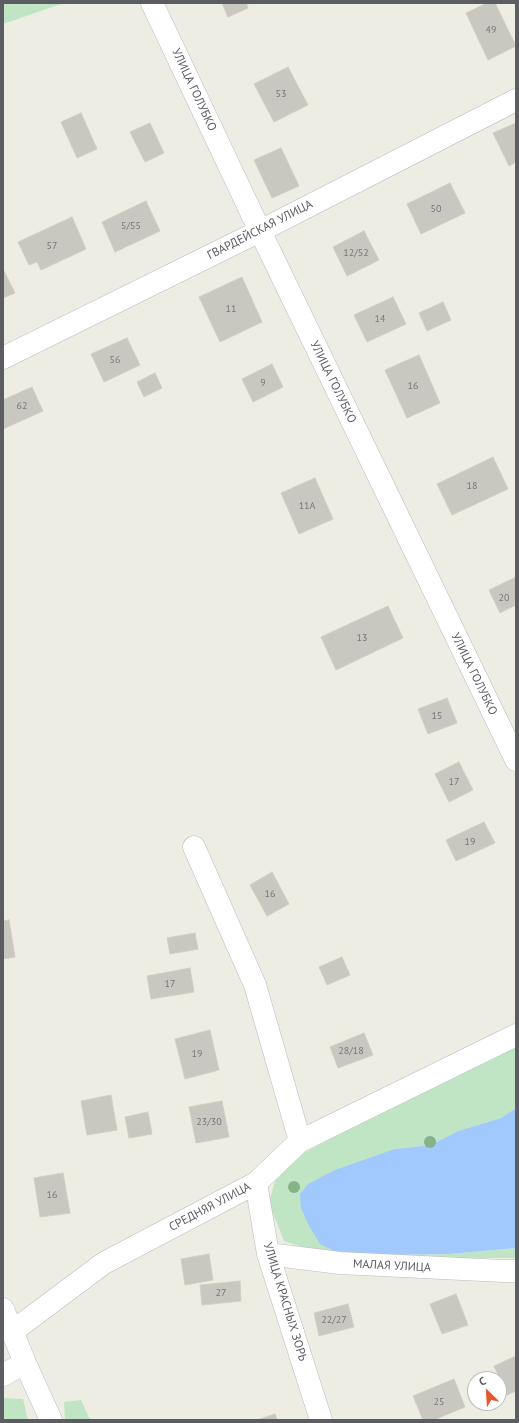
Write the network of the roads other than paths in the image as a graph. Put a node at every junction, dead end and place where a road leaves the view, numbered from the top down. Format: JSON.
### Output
{"nodes":[{"id":1,"x":158,"y":5,"type":"edge"},
{"id":2,"x":516,"y":100,"type":"edge"},
{"id":3,"x":260,"y":231,"type":"junction"},
{"id":4,"x":3,"y":358,"type":"edge"},
{"id":5,"x":516,"y":760,"type":"edge"},
{"id":6,"x":194,"y":847,"type":"dead end"},
{"id":7,"x":516,"y":1035,"type":"edge"},
{"id":8,"x":300,"y":1141,"type":"junction"},
{"id":9,"x":256,"y":1183,"type":"junction"},
{"id":10,"x":268,"y":1254,"type":"junction"},
{"id":11,"x":516,"y":1271,"type":"edge"},
{"id":12,"x":3,"y":1309,"type":"edge"},
{"id":13,"x":13,"y":1331,"type":"junction"},
{"id":14,"x":25,"y":1363,"type":"junction"},
{"id":15,"x":3,"y":1375,"type":"edge"},
{"id":16,"x":51,"y":1420,"type":"edge"},
{"id":17,"x":321,"y":1420,"type":"edge"}],
"edges":[{"from":1,"to":3,"type":"street","name":"УЛИЦА ГОЛУБКО"},
{"from":2,"to":3,"type":"street","name":"ГВАРДЕЙСКАЯ УЛИЦА"},
{"from":3,"to":4,"type":"street","name":"ГВАРДЕЙСКАЯ УЛИЦА"},
{"from":3,"to":5,"type":"street","name":"УЛИЦА ГОЛУБКО"},
{"from":6,"to":8,"type":"street"},
{"from":7,"to":8,"type":"street","name":"СРЕДНЯЯ УЛИЦА"},
{"from":8,"to":9,"type":"street","name":"СРЕДНЯЯ УЛИЦА"},
{"from":9,"to":10,"type":"street","name":"УЛИЦА КРАСНЫХ ЗОРЬ"},
{"from":9,"to":13,"type":"street","name":"СРЕДНЯЯ УЛИЦА"},
{"from":10,"to":11,"type":"street","name":"МАЛАЯ УЛИЦА"},
{"from":10,"to":17,"type":"street","name":"УЛИЦА КРАСНЫХ ЗОРЬ"},
{"from":12,"to":13,"type":"street"},
{"from":13,"to":14,"type":"street"},
{"from":14,"to":15,"type":"street"},
{"from":14,"to":16,"type":"street"}]}
